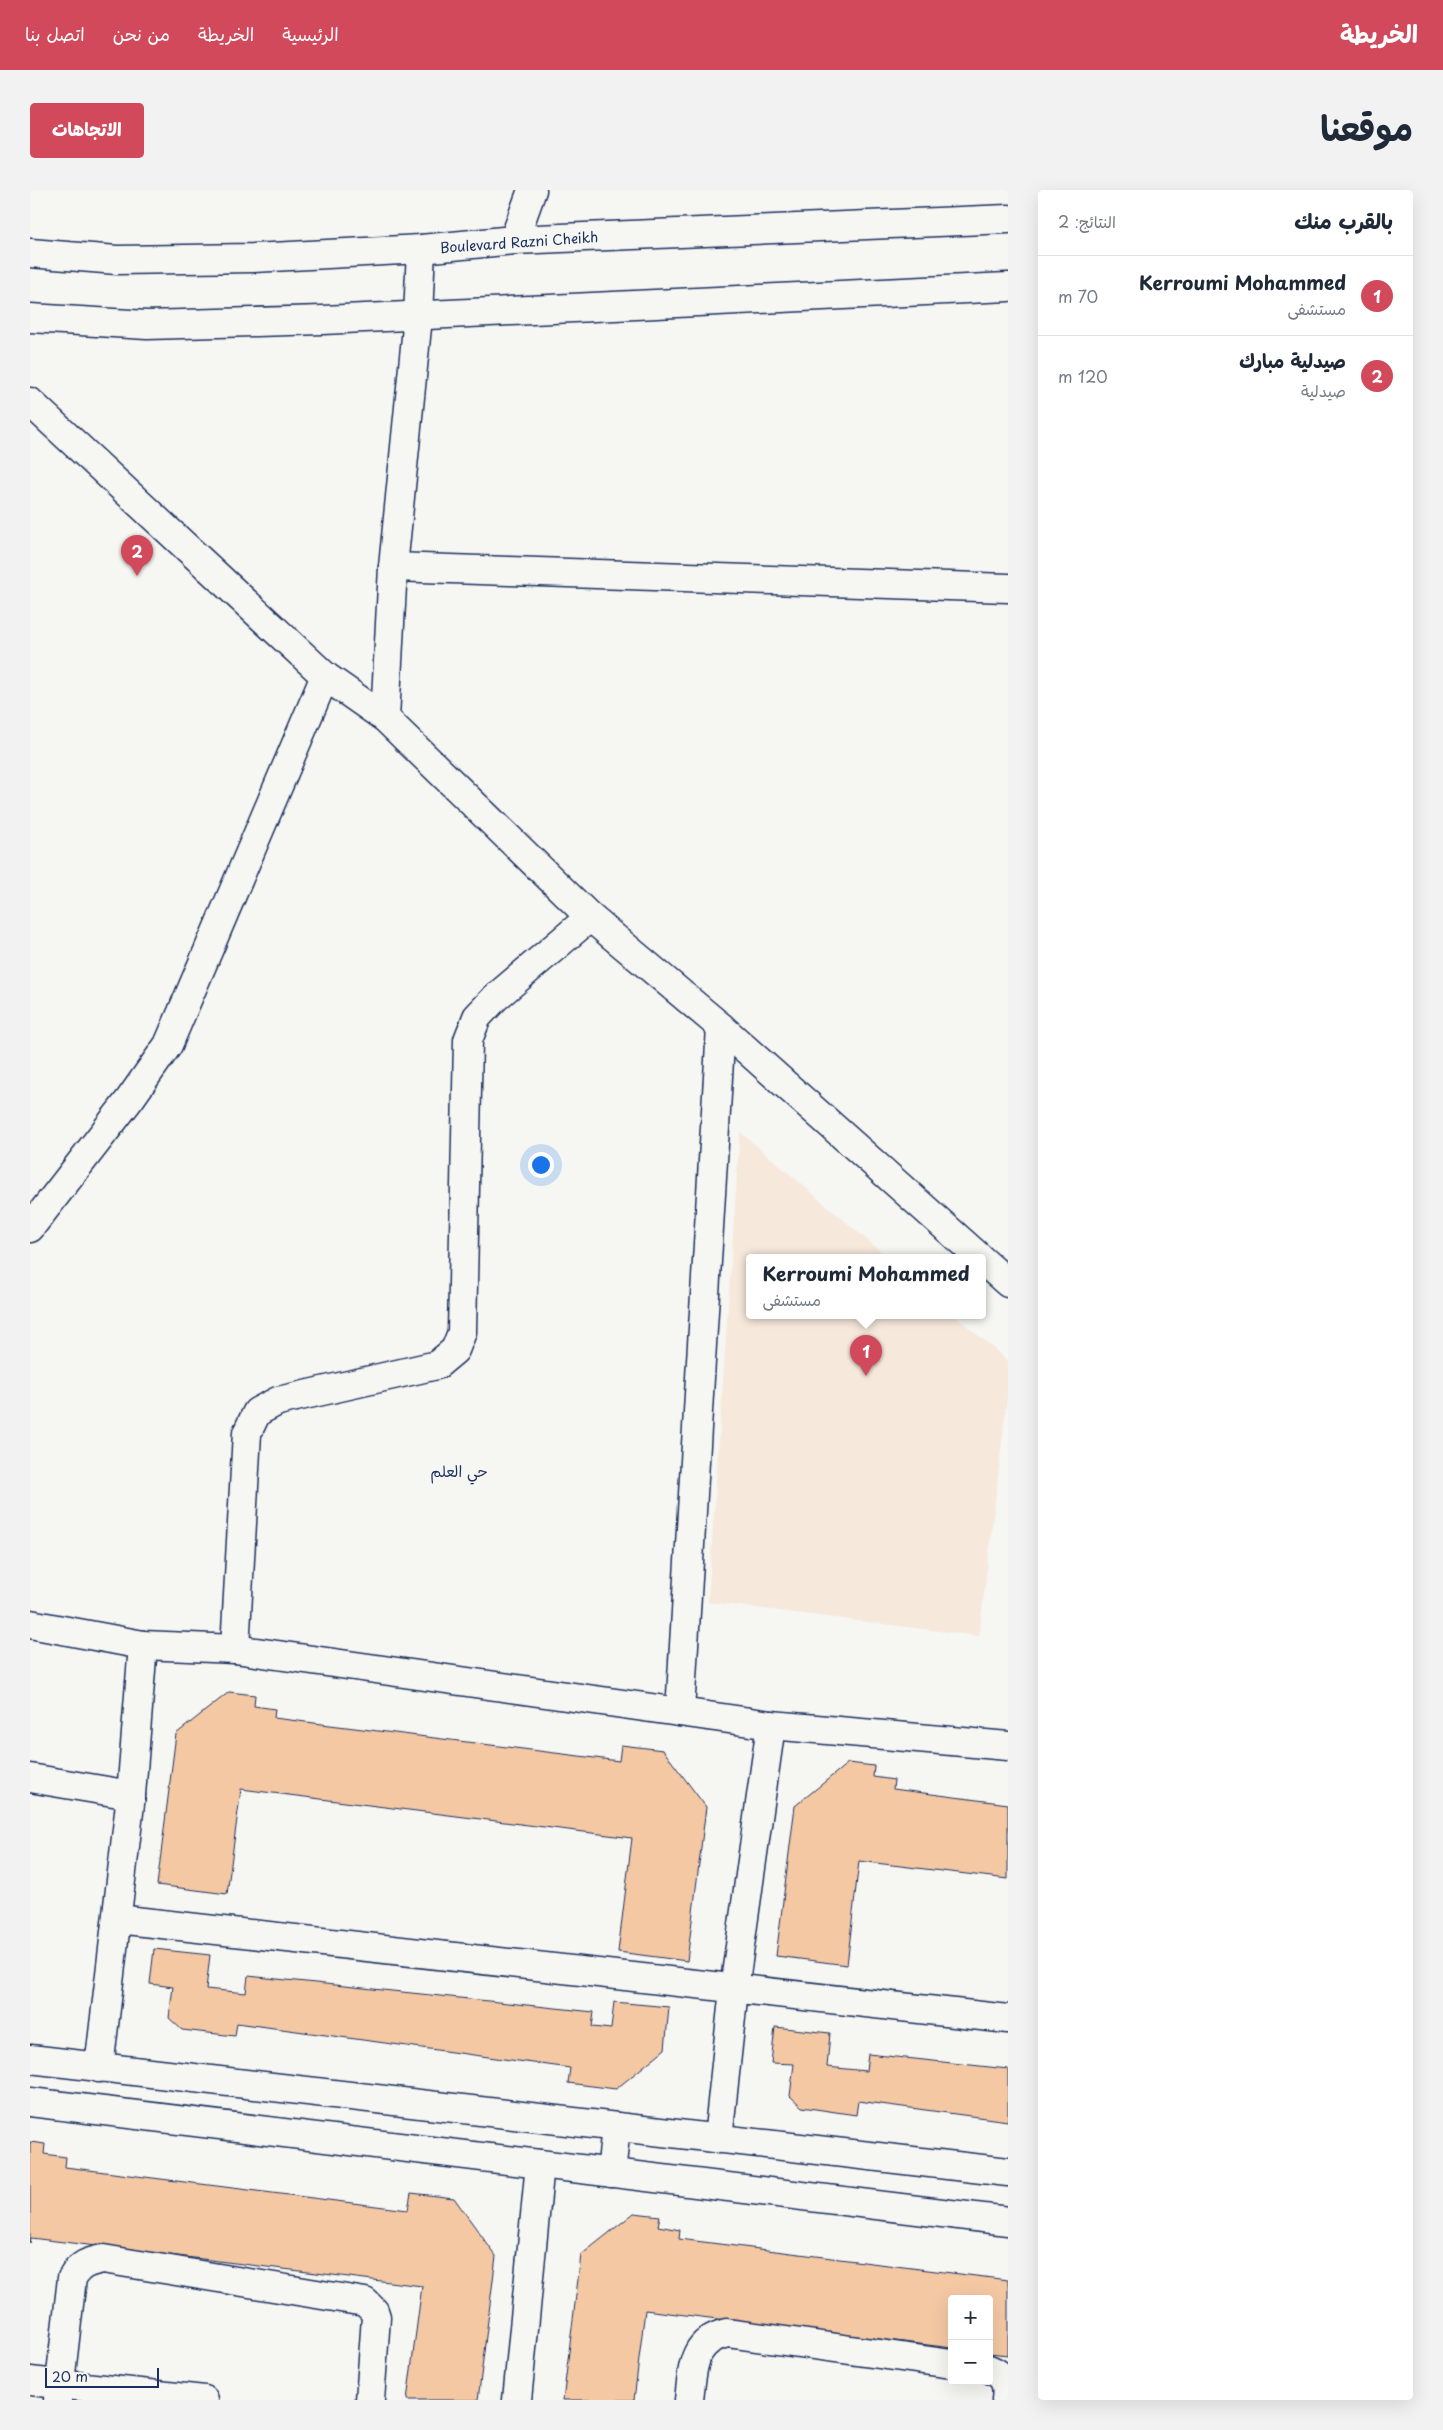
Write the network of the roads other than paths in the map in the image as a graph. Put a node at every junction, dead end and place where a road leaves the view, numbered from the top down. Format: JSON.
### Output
{"nodes":[{"id":1,"x":532,"y":190,"type":"edge"},
{"id":2,"x":1008,"y":220,"type":"edge"},
{"id":3,"x":514,"y":240,"type":"junction"},
{"id":4,"x":421,"y":249,"type":"junction"},
{"id":5,"x":30,"y":253,"type":"edge"},
{"id":6,"x":1008,"y":287,"type":"edge"},
{"id":7,"x":418,"y":317,"type":"junction"},
{"id":8,"x":30,"y":318,"type":"edge"},
{"id":9,"x":30,"y":402,"type":"edge"},
{"id":10,"x":392,"y":567,"type":"junction"},
{"id":11,"x":1008,"y":588,"type":"edge"},
{"id":12,"x":325,"y":676,"type":"junction"},
{"id":13,"x":385,"y":718,"type":"junction"},
{"id":14,"x":590,"y":917,"type":"junction"},
{"id":15,"x":721,"y":1027,"type":"junction"},
{"id":16,"x":30,"y":1228,"type":"edge"},
{"id":17,"x":976,"y":1254,"type":"edge"},
{"id":18,"x":986,"y":1264,"type":"edge"},
{"id":19,"x":1008,"y":1284,"type":"edge"},
{"id":20,"x":30,"y":1624,"type":"edge"},
{"id":21,"x":143,"y":1645,"type":"junction"},
{"id":22,"x":235,"y":1649,"type":"junction"},
{"id":23,"x":680,"y":1712,"type":"junction"},
{"id":24,"x":771,"y":1725,"type":"junction"},
{"id":25,"x":1008,"y":1746,"type":"edge"},
{"id":26,"x":30,"y":1778,"type":"edge"},
{"id":27,"x":131,"y":1795,"type":"junction"},
{"id":28,"x":117,"y":1919,"type":"junction"},
{"id":29,"x":734,"y":1989,"type":"junction"},
{"id":30,"x":1008,"y":2019,"type":"edge"},
{"id":31,"x":30,"y":2059,"type":"edge"},
{"id":32,"x":99,"y":2068,"type":"junction"},
{"id":33,"x":30,"y":2102,"type":"edge"},
{"id":34,"x":616,"y":2127,"type":"junction"},
{"id":35,"x":718,"y":2139,"type":"junction"},
{"id":36,"x":540,"y":2164,"type":"junction"},
{"id":37,"x":611,"y":2172,"type":"junction"},
{"id":38,"x":1008,"y":2172,"type":"edge"},
{"id":39,"x":1008,"y":2221,"type":"edge"},
{"id":40,"x":948,"y":2363,"type":"edge"},
{"id":41,"x":993,"y":2371,"type":"edge"},
{"id":42,"x":30,"y":2381,"type":"edge"},
{"id":43,"x":60,"y":2392,"type":"edge"},
{"id":44,"x":204,"y":2400,"type":"edge"},
{"id":45,"x":370,"y":2400,"type":"edge"},
{"id":46,"x":517,"y":2400,"type":"edge"},
{"id":47,"x":689,"y":2400,"type":"edge"},
{"id":48,"x":1006,"y":2400,"type":"edge"}],
"edges":[{"from":1,"to":3,"type":"street"},
{"from":2,"to":3,"type":"street","name":"Boulevard Razni Cheikh"},
{"from":3,"to":4,"type":"street","name":"Boulevard Razni Cheikh"},
{"from":4,"to":5,"type":"street","name":"Boulevard Razni Cheikh"},
{"from":4,"to":7,"type":"street"},
{"from":6,"to":7,"type":"street"},
{"from":7,"to":8,"type":"street"},
{"from":7,"to":10,"type":"street"},
{"from":9,"to":12,"type":"street"},
{"from":10,"to":11,"type":"street"},
{"from":10,"to":13,"type":"street"},
{"from":12,"to":13,"type":"street"},
{"from":12,"to":16,"type":"street"},
{"from":13,"to":14,"type":"street"},
{"from":14,"to":15,"type":"street"},
{"from":14,"to":22,"type":"street"},
{"from":15,"to":17,"type":"street"},
{"from":15,"to":23,"type":"street"},
{"from":18,"to":19,"type":"street"},
{"from":20,"to":21,"type":"street"},
{"from":21,"to":22,"type":"street"},
{"from":21,"to":27,"type":"street"},
{"from":22,"to":23,"type":"street"},
{"from":23,"to":24,"type":"street"},
{"from":24,"to":25,"type":"street"},
{"from":24,"to":29,"type":"street"},
{"from":26,"to":27,"type":"street"},
{"from":27,"to":28,"type":"street"},
{"from":28,"to":29,"type":"street"},
{"from":28,"to":32,"type":"street"},
{"from":29,"to":30,"type":"street"},
{"from":29,"to":35,"type":"street"},
{"from":31,"to":32,"type":"street"},
{"from":32,"to":34,"type":"street"},
{"from":33,"to":36,"type":"street"},
{"from":34,"to":35,"type":"street"},
{"from":34,"to":37,"type":"street"},
{"from":35,"to":38,"type":"street"},
{"from":36,"to":37,"type":"street"},
{"from":36,"to":46,"type":"street"},
{"from":37,"to":39,"type":"street"},
{"from":40,"to":47,"type":"street"},
{"from":41,"to":48,"type":"street"},
{"from":42,"to":43,"type":"street"},
{"from":43,"to":44,"type":"street"},
{"from":43,"to":45,"type":"street"}]}
